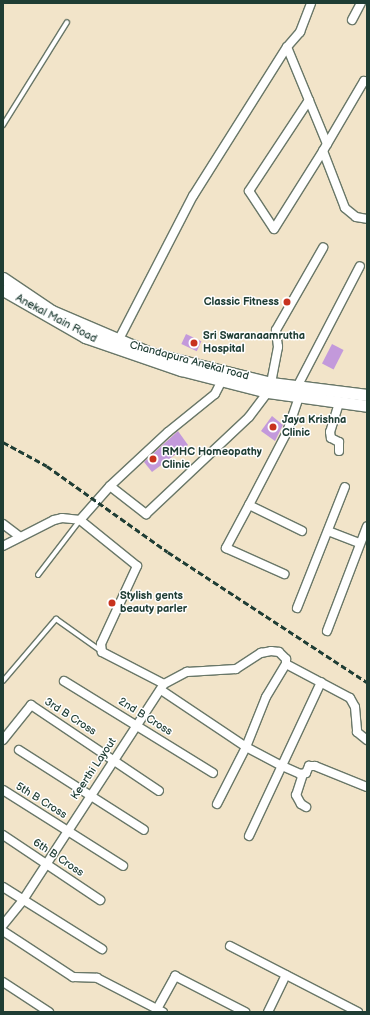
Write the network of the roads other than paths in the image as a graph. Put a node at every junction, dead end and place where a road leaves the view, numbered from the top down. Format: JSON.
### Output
{"nodes":[{"id":1,"x":311,"y":3,"type":"edge"},
{"id":2,"x":361,"y":3,"type":"edge"},
{"id":3,"x":352,"y":20,"type":"dead end"},
{"id":4,"x":67,"y":22,"type":"dead end"},
{"id":5,"x":287,"y":47,"type":"junction"},
{"id":6,"x":367,"y":82,"type":"edge"},
{"id":7,"x":309,"y":100,"type":"junction"},
{"id":8,"x":3,"y":125,"type":"edge"},
{"id":9,"x":325,"y":147,"type":"junction"},
{"id":10,"x":367,"y":219,"type":"edge"},
{"id":11,"x":324,"y":248,"type":"dead end"},
{"id":12,"x":360,"y":266,"type":"dead end"},
{"id":13,"x":3,"y":278,"type":"edge"},
{"id":14,"x":3,"y":290,"type":"edge"},
{"id":15,"x":118,"y":341,"type":"junction"},
{"id":16,"x":224,"y":377,"type":"junction"},
{"id":17,"x":269,"y":387,"type":"junction"},
{"id":18,"x":298,"y":392,"type":"junction"},
{"id":19,"x":367,"y":395,"type":"edge"},
{"id":20,"x":339,"y":403,"type":"junction"},
{"id":21,"x":367,"y":406,"type":"edge"},
{"id":22,"x":340,"y":451,"type":"dead end"},
{"id":23,"x":110,"y":486,"type":"junction"},
{"id":24,"x":345,"y":487,"type":"dead end"},
{"id":25,"x":249,"y":505,"type":"junction"},
{"id":26,"x":80,"y":520,"type":"junction"},
{"id":27,"x":3,"y":524,"type":"edge"},
{"id":28,"x":367,"y":526,"type":"edge"},
{"id":29,"x":302,"y":531,"type":"dead end"},
{"id":30,"x":328,"y":531,"type":"junction"},
{"id":31,"x":20,"y":536,"type":"junction"},
{"id":32,"x":360,"y":543,"type":"junction"},
{"id":33,"x":3,"y":546,"type":"edge"},
{"id":34,"x":284,"y":574,"type":"dead end"},
{"id":35,"x":38,"y":575,"type":"dead end"},
{"id":36,"x":297,"y":608,"type":"dead end"},
{"id":37,"x":327,"y":631,"type":"dead end"},
{"id":38,"x":101,"y":648,"type":"junction"},
{"id":39,"x":286,"y":664,"type":"junction"},
{"id":40,"x":3,"y":681,"type":"edge"},
{"id":41,"x":64,"y":681,"type":"dead end"},
{"id":42,"x":321,"y":682,"type":"junction"},
{"id":43,"x":162,"y":687,"type":"junction"},
{"id":44,"x":138,"y":724,"type":"junction"},
{"id":45,"x":3,"y":740,"type":"edge"},
{"id":46,"x":367,"y":740,"type":"edge"},
{"id":47,"x":246,"y":747,"type":"junction"},
{"id":48,"x":19,"y":750,"type":"dead end"},
{"id":49,"x":114,"y":759,"type":"junction"},
{"id":50,"x":280,"y":765,"type":"junction"},
{"id":51,"x":213,"y":773,"type":"dead end"},
{"id":52,"x":303,"y":774,"type":"junction"},
{"id":53,"x":367,"y":787,"type":"edge"},
{"id":54,"x":3,"y":790,"type":"edge"},
{"id":55,"x":159,"y":791,"type":"dead end"},
{"id":56,"x":91,"y":795,"type":"junction"},
{"id":57,"x":217,"y":804,"type":"dead end"},
{"id":58,"x":306,"y":807,"type":"dead end"},
{"id":59,"x":67,"y":830,"type":"junction"},
{"id":60,"x":144,"y":830,"type":"dead end"},
{"id":61,"x":3,"y":835,"type":"edge"},
{"id":62,"x":249,"y":836,"type":"dead end"},
{"id":63,"x":45,"y":864,"type":"junction"},
{"id":64,"x":123,"y":866,"type":"dead end"},
{"id":65,"x":3,"y":886,"type":"edge"},
{"id":66,"x":23,"y":900,"type":"junction"},
{"id":67,"x":100,"y":900,"type":"dead end"},
{"id":68,"x":3,"y":925,"type":"edge"},
{"id":69,"x":3,"y":931,"type":"edge"},
{"id":70,"x":230,"y":946,"type":"dead end"},
{"id":71,"x":102,"y":949,"type":"dead end"},
{"id":72,"x":286,"y":975,"type":"junction"},
{"id":73,"x":3,"y":982,"type":"edge"},
{"id":74,"x":160,"y":1010,"type":"edge"},
{"id":75,"x":49,"y":1012,"type":"edge"},
{"id":76,"x":245,"y":1012,"type":"edge"},
{"id":77,"x":268,"y":1012,"type":"edge"},
{"id":78,"x":358,"y":1012,"type":"edge"}],
"edges":[{"from":1,"to":5,"type":"street"},
{"from":2,"to":3,"type":"street"},
{"from":4,"to":8,"type":"lane"},
{"from":5,"to":7,"type":"street"},
{"from":5,"to":15,"type":"street"},
{"from":6,"to":9,"type":"street"},
{"from":7,"to":9,"type":"street"},
{"from":7,"to":9,"type":"street"},
{"from":9,"to":10,"type":"street"},
{"from":11,"to":17,"type":"street"},
{"from":12,"to":18,"type":"street"},
{"from":13,"to":15,"type":"main road","name":"Chandapura Anekal road"},
{"from":14,"to":16,"type":"main road","name":"Anekal Main Road"},
{"from":15,"to":16,"type":"main road","name":"Chandapura Anekal road"},
{"from":16,"to":17,"type":"main road","name":"Anekal Main Road"},
{"from":16,"to":23,"type":"street"},
{"from":17,"to":18,"type":"main road","name":"Anekal Main Road"},
{"from":17,"to":23,"type":"street"},
{"from":18,"to":19,"type":"main road"},
{"from":18,"to":20,"type":"main road","name":"Anekal Main Road"},
{"from":18,"to":25,"type":"street"},
{"from":20,"to":21,"type":"main road","name":"Anekal Main Road"},
{"from":20,"to":22,"type":"street"},
{"from":23,"to":26,"type":"street"},
{"from":24,"to":30,"type":"street"},
{"from":25,"to":29,"type":"street"},
{"from":25,"to":34,"type":"street"},
{"from":26,"to":31,"type":"street"},
{"from":26,"to":35,"type":"lane"},
{"from":26,"to":38,"type":"street"},
{"from":27,"to":31,"type":"street"},
{"from":28,"to":32,"type":"street"},
{"from":30,"to":32,"type":"street"},
{"from":30,"to":36,"type":"street"},
{"from":31,"to":33,"type":"street"},
{"from":32,"to":37,"type":"street"},
{"from":38,"to":40,"type":"lane"},
{"from":38,"to":43,"type":"street"},
{"from":39,"to":42,"type":"street"},
{"from":39,"to":43,"type":"street"},
{"from":39,"to":47,"type":"street"},
{"from":41,"to":44,"type":"street","name":"2nd B Cross"},
{"from":42,"to":46,"type":"street"},
{"from":42,"to":50,"type":"street"},
{"from":43,"to":44,"type":"street","name":"Keerthi Layout"},
{"from":43,"to":47,"type":"street"},
{"from":44,"to":49,"type":"street","name":"Keerthi Layout"},
{"from":44,"to":51,"type":"street","name":"2nd B Cross"},
{"from":45,"to":49,"type":"street","name":"3rd B Cross"},
{"from":47,"to":50,"type":"street"},
{"from":47,"to":57,"type":"street"},
{"from":48,"to":56,"type":"street"},
{"from":49,"to":55,"type":"street"},
{"from":49,"to":56,"type":"street","name":"Keerthi Layout"},
{"from":50,"to":52,"type":"street"},
{"from":50,"to":62,"type":"street"},
{"from":52,"to":53,"type":"street"},
{"from":52,"to":58,"type":"street"},
{"from":54,"to":59,"type":"street","name":"5th B Cross"},
{"from":56,"to":59,"type":"street","name":"Keerthi Layout"},
{"from":56,"to":60,"type":"street"},
{"from":59,"to":63,"type":"street","name":"Keerthi Layout"},
{"from":59,"to":64,"type":"street","name":"5th B Cross"},
{"from":61,"to":63,"type":"street","name":"6th B Cross"},
{"from":63,"to":66,"type":"street","name":"Keerthi Layout"},
{"from":63,"to":67,"type":"street","name":"6th B Cross"},
{"from":65,"to":66,"type":"street"},
{"from":66,"to":68,"type":"street","name":"Keerthi Layout"},
{"from":66,"to":71,"type":"street"},
{"from":69,"to":74,"type":"street"},
{"from":70,"to":72,"type":"street"},
{"from":72,"to":77,"type":"street"},
{"from":72,"to":78,"type":"street"},
{"from":73,"to":75,"type":"street"},
{"from":74,"to":76,"type":"street"}]}
